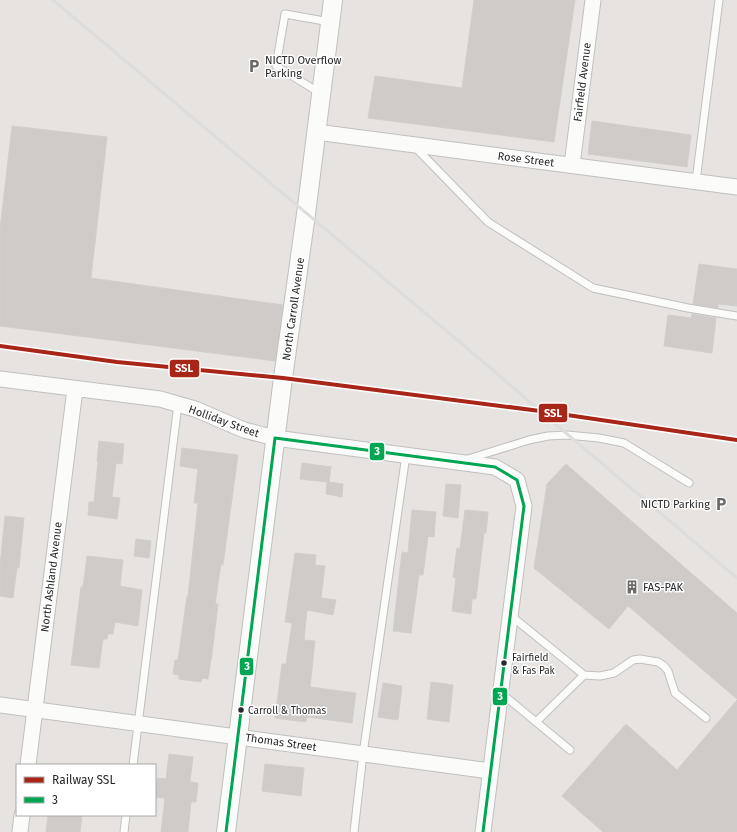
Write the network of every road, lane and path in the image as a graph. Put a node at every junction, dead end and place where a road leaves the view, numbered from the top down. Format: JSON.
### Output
{"nodes":[{"id":1,"x":333,"y":0,"type":"edge"},
{"id":2,"x":593,"y":0,"type":"edge"},
{"id":3,"x":719,"y":0,"type":"edge"},
{"id":4,"x":330,"y":22,"type":"junction"},
{"id":5,"x":321,"y":94,"type":"junction"},
{"id":6,"x":316,"y":132,"type":"junction"},
{"id":7,"x":412,"y":144,"type":"junction"},
{"id":8,"x":572,"y":165,"type":"junction"},
{"id":9,"x":696,"y":181,"type":"junction"},
{"id":10,"x":737,"y":187,"type":"edge"},
{"id":11,"x":737,"y":316,"type":"edge"},
{"id":12,"x":0,"y":379,"type":"edge"},
{"id":13,"x":75,"y":389,"type":"junction"},
{"id":14,"x":178,"y":404,"type":"junction"},
{"id":15,"x":275,"y":438,"type":"junction"},
{"id":16,"x":406,"y":455,"type":"junction"},
{"id":17,"x":460,"y":462,"type":"junction"},
{"id":18,"x":689,"y":483,"type":"dead end"},
{"id":19,"x":510,"y":615,"type":"junction"},
{"id":20,"x":584,"y":676,"type":"junction"},
{"id":21,"x":500,"y":693,"type":"junction"},
{"id":22,"x":0,"y":705,"type":"edge"},
{"id":23,"x":35,"y":709,"type":"junction"},
{"id":24,"x":706,"y":718,"type":"dead end"},
{"id":25,"x":536,"y":722,"type":"junction"},
{"id":26,"x":139,"y":724,"type":"junction"},
{"id":27,"x":238,"y":737,"type":"junction"},
{"id":28,"x":570,"y":750,"type":"dead end"},
{"id":29,"x":363,"y":754,"type":"junction"},
{"id":30,"x":28,"y":764,"type":"edge"},
{"id":31,"x":133,"y":764,"type":"edge"},
{"id":32,"x":490,"y":771,"type":"junction"},
{"id":33,"x":22,"y":816,"type":"edge"},
{"id":34,"x":126,"y":816,"type":"edge"},
{"id":35,"x":20,"y":832,"type":"edge"},
{"id":36,"x":124,"y":832,"type":"edge"},
{"id":37,"x":226,"y":832,"type":"edge"},
{"id":38,"x":354,"y":832,"type":"edge"},
{"id":39,"x":483,"y":832,"type":"edge"}],
"edges":[{"from":1,"to":4,"type":"street","name":"North Carroll Avenue"},
{"from":2,"to":8,"type":"street","name":"Fairfield Avenue"},
{"from":3,"to":9,"type":"lane"},
{"from":4,"to":5,"type":"street","name":"North Carroll Avenue"},
{"from":4,"to":5,"type":"lane"},
{"from":5,"to":6,"type":"street","name":"North Carroll Avenue"},
{"from":6,"to":7,"type":"street","name":"Rose Street"},
{"from":6,"to":15,"type":"street","name":"North Carroll Avenue"},
{"from":7,"to":8,"type":"street","name":"Rose Street"},
{"from":7,"to":11,"type":"lane"},
{"from":8,"to":9,"type":"street","name":"Rose Street"},
{"from":9,"to":10,"type":"street","name":"Rose Street"},
{"from":12,"to":13,"type":"street","name":"Holliday Street"},
{"from":13,"to":14,"type":"street","name":"Holliday Street"},
{"from":13,"to":23,"type":"street","name":"North Ashland Avenue"},
{"from":14,"to":15,"type":"street","name":"Holliday Street"},
{"from":14,"to":26,"type":"lane"},
{"from":15,"to":16,"type":"street","name":"Holliday Street"},
{"from":15,"to":27,"type":"street","name":"North Carroll Avenue"},
{"from":16,"to":17,"type":"street","name":"Holliday Street"},
{"from":16,"to":29,"type":"lane"},
{"from":17,"to":18,"type":"lane"},
{"from":17,"to":19,"type":"street","name":"Holliday Street"},
{"from":19,"to":20,"type":"lane"},
{"from":19,"to":21,"type":"street"},
{"from":20,"to":24,"type":"lane"},
{"from":20,"to":25,"type":"lane"},
{"from":21,"to":25,"type":"lane"},
{"from":21,"to":32,"type":"street"},
{"from":22,"to":23,"type":"street","name":"Thomas Street"},
{"from":23,"to":26,"type":"street","name":"Thomas Street"},
{"from":23,"to":30,"type":"street","name":"North Ashland Avenue"},
{"from":25,"to":28,"type":"lane"},
{"from":26,"to":27,"type":"street","name":"Thomas Street"},
{"from":26,"to":31,"type":"lane"},
{"from":27,"to":29,"type":"street","name":"Thomas Street"},
{"from":27,"to":37,"type":"street","name":"North Carroll Avenue"},
{"from":29,"to":32,"type":"street","name":"Thomas Street"},
{"from":29,"to":38,"type":"lane"},
{"from":32,"to":39,"type":"street"},
{"from":33,"to":35,"type":"street"},
{"from":34,"to":36,"type":"lane"}]}
